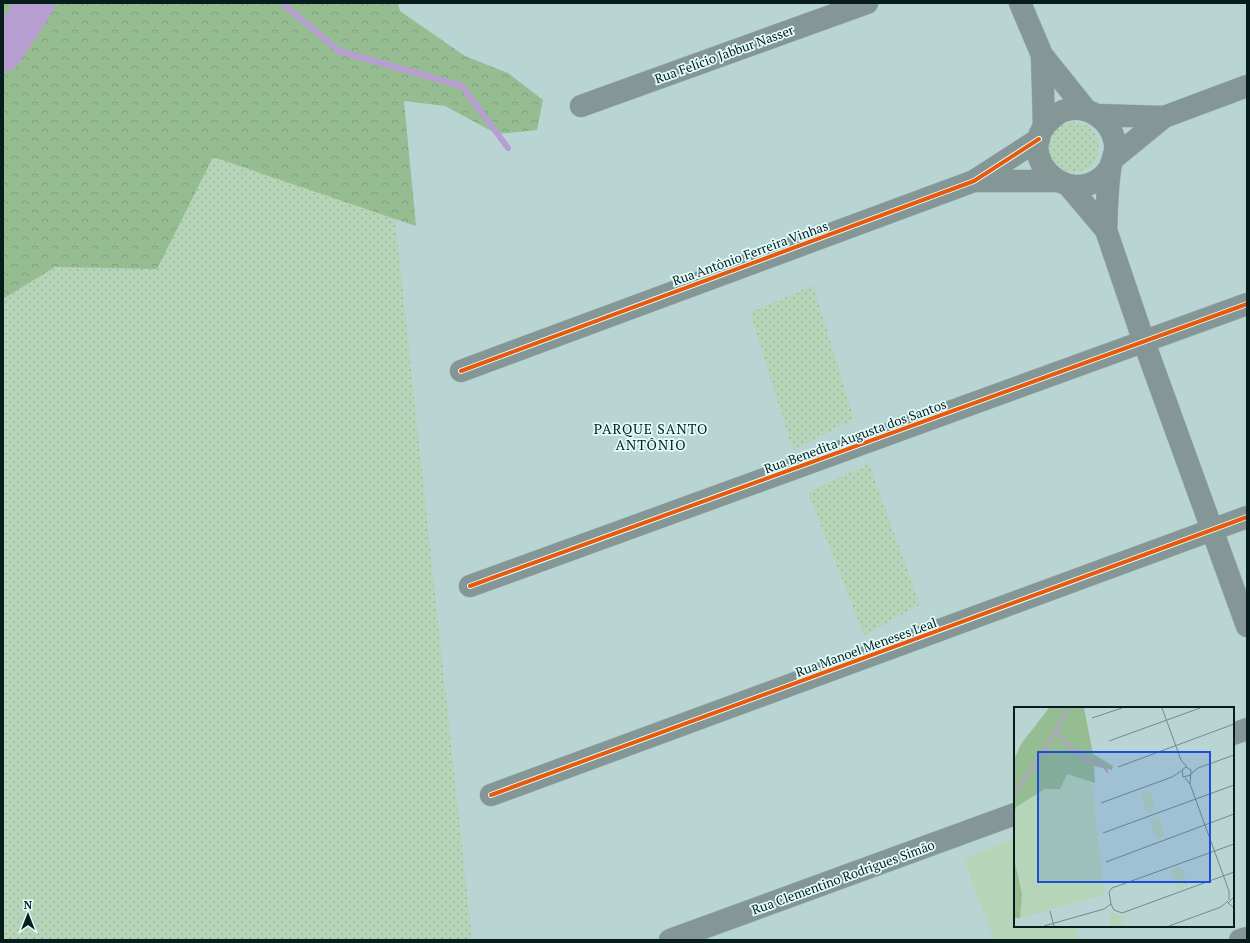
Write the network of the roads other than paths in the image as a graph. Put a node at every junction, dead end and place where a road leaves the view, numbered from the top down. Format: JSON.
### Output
{"nodes":[{"id":1,"x":867,"y":3,"type":"edge"},
{"id":2,"x":1020,"y":3,"type":"edge"},
{"id":3,"x":1042,"y":55,"type":"junction"},
{"id":4,"x":1247,"y":86,"type":"edge"},
{"id":5,"x":581,"y":106,"type":"dead end"},
{"id":6,"x":1092,"y":112,"type":"junction"},
{"id":7,"x":1164,"y":117,"type":"junction"},
{"id":8,"x":1041,"y":133,"type":"junction"},
{"id":9,"x":1112,"y":162,"type":"junction"},
{"id":10,"x":974,"y":181,"type":"junction"},
{"id":11,"x":1062,"y":183,"type":"junction"},
{"id":12,"x":1106,"y":230,"type":"junction"},
{"id":13,"x":1247,"y":304,"type":"edge"},
{"id":14,"x":1144,"y":342,"type":"junction"},
{"id":15,"x":461,"y":371,"type":"dead end"},
{"id":16,"x":1247,"y":517,"type":"edge"},
{"id":17,"x":1213,"y":530,"type":"junction"},
{"id":18,"x":470,"y":586,"type":"dead end"},
{"id":19,"x":1247,"y":626,"type":"edge"},
{"id":20,"x":1247,"y":729,"type":"edge"},
{"id":21,"x":1234,"y":734,"type":"edge"},
{"id":22,"x":491,"y":795,"type":"dead end"},
{"id":23,"x":1014,"y":814,"type":"edge"},
{"id":24,"x":1247,"y":938,"type":"edge"},
{"id":25,"x":670,"y":940,"type":"edge"},
{"id":26,"x":1240,"y":940,"type":"edge"}],
"edges":[{"from":1,"to":5,"type":"street","name":"Rua Felício Jabbur Nasser"},
{"from":2,"to":3,"type":"street"},
{"from":3,"to":6,"type":"street"},
{"from":3,"to":8,"type":"street"},
{"from":4,"to":7,"type":"street"},
{"from":6,"to":7,"type":"street"},
{"from":6,"to":8,"type":"street"},
{"from":6,"to":9,"type":"street"},
{"from":7,"to":9,"type":"street"},
{"from":8,"to":10,"type":"street","name":"Rua Antônio Ferreira Vinhas"},
{"from":8,"to":11,"type":"street"},
{"from":9,"to":11,"type":"street"},
{"from":9,"to":12,"type":"street"},
{"from":10,"to":11,"type":"street","name":"Rua Antônio Ferreira Vinhas"},
{"from":10,"to":15,"type":"street","name":"Rua Antônio Ferreira Vinhas"},
{"from":11,"to":12,"type":"street"},
{"from":12,"to":14,"type":"street"},
{"from":13,"to":14,"type":"street","name":"Rua Benedita Augusta dos Santos"},
{"from":14,"to":17,"type":"street"},
{"from":14,"to":18,"type":"street","name":"Rua Benedita Augusta dos Santos"},
{"from":16,"to":17,"type":"street","name":"Rua Manoel Meneses Leal"},
{"from":17,"to":19,"type":"street"},
{"from":17,"to":22,"type":"street","name":"Rua Manoel Meneses Leal"},
{"from":20,"to":21,"type":"street"},
{"from":23,"to":25,"type":"street","name":"Rua Clementino Rodrigues Simão"},
{"from":24,"to":26,"type":"street"}]}
